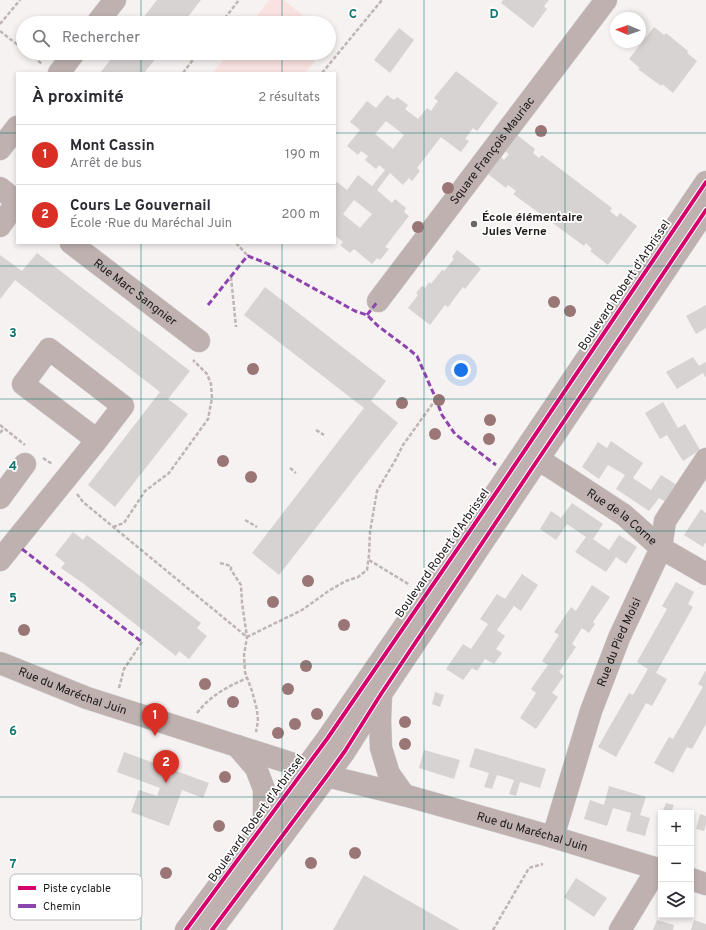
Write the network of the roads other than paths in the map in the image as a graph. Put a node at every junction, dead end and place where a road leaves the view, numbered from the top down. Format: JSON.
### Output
{"nodes":[{"id":1,"x":115,"y":0,"type":"edge"},
{"id":2,"x":606,"y":0,"type":"edge"},
{"id":3,"x":102,"y":16,"type":"edge"},
{"id":4,"x":65,"y":60,"type":"edge"},
{"id":5,"x":52,"y":70,"type":"edge"},
{"id":6,"x":16,"y":128,"type":"edge"},
{"id":7,"x":0,"y":149,"type":"edge"},
{"id":8,"x":706,"y":182,"type":"edge"},
{"id":9,"x":0,"y":188,"type":"edge"},
{"id":10,"x":16,"y":201,"type":"edge"},
{"id":11,"x":16,"y":203,"type":"edge"},
{"id":12,"x":706,"y":210,"type":"edge"},
{"id":13,"x":0,"y":226,"type":"edge"},
{"id":14,"x":72,"y":244,"type":"edge"},
{"id":15,"x":378,"y":301,"type":"dead end"},
{"id":16,"x":196,"y":350,"type":"road end"},
{"id":17,"x":92,"y":445,"type":"dead end"},
{"id":18,"x":706,"y":459,"type":"edge"},
{"id":19,"x":537,"y":461,"type":"junction"},
{"id":20,"x":25,"y":464,"type":"dead end"},
{"id":21,"x":0,"y":498,"type":"edge"},
{"id":22,"x":662,"y":548,"type":"junction"},
{"id":23,"x":2,"y":554,"type":"edge"},
{"id":24,"x":706,"y":574,"type":"edge"},
{"id":25,"x":0,"y":663,"type":"edge"},
{"id":26,"x":381,"y":694,"type":"junction"},
{"id":27,"x":246,"y":742,"type":"junction"},
{"id":28,"x":306,"y":768,"type":"junction"},
{"id":29,"x":327,"y":776,"type":"junction"},
{"id":30,"x":404,"y":795,"type":"junction"},
{"id":31,"x":264,"y":824,"type":"junction"},
{"id":32,"x":553,"y":837,"type":"junction"},
{"id":33,"x":658,"y":869,"type":"edge"},
{"id":34,"x":694,"y":880,"type":"edge"},
{"id":35,"x":706,"y":884,"type":"edge"},
{"id":36,"x":186,"y":930,"type":"edge"},
{"id":37,"x":212,"y":930,"type":"edge"},
{"id":38,"x":620,"y":930,"type":"edge"}],
"edges":[{"from":1,"to":3,"type":"street"},
{"from":2,"to":15,"type":"street","name":"Square François Mauriac"},
{"from":4,"to":5,"type":"street"},
{"from":6,"to":7,"type":"street"},
{"from":8,"to":28,"type":"street","name":"Boulevard Robert d'Arbrissel"},
{"from":9,"to":10,"type":"street"},
{"from":11,"to":13,"type":"street"},
{"from":12,"to":19,"type":"street"},
{"from":14,"to":16,"type":"street","name":"Rue Marc Sangnier"},
{"from":17,"to":23,"type":"street"},
{"from":18,"to":22,"type":"street","name":"Rue du Pied Moisi"},
{"from":19,"to":22,"type":"street","name":"Rue de la Corne"},
{"from":19,"to":26,"type":"street"},
{"from":20,"to":21,"type":"street"},
{"from":22,"to":24,"type":"street","name":"Rue de la Corne"},
{"from":22,"to":32,"type":"street","name":"Rue du Pied Moisi"},
{"from":25,"to":27,"type":"street","name":"Rue du Maréchal Juin"},
{"from":26,"to":29,"type":"street"},
{"from":26,"to":30,"type":"street"},
{"from":27,"to":28,"type":"street","name":"Rue du Maréchal Juin"},
{"from":27,"to":31,"type":"street"},
{"from":28,"to":29,"type":"street","name":"Rue du Maréchal Juin"},
{"from":28,"to":31,"type":"street","name":"Boulevard Robert d'Arbrissel"},
{"from":29,"to":30,"type":"street","name":"Rue du Maréchal Juin"},
{"from":29,"to":37,"type":"street"},
{"from":30,"to":32,"type":"street","name":"Rue du Maréchal Juin"},
{"from":31,"to":36,"type":"street","name":"Boulevard Robert d'Arbrissel"},
{"from":32,"to":33,"type":"street","name":"Rue du Maréchal Juin"},
{"from":33,"to":38,"type":"street"},
{"from":34,"to":35,"type":"street"}]}
